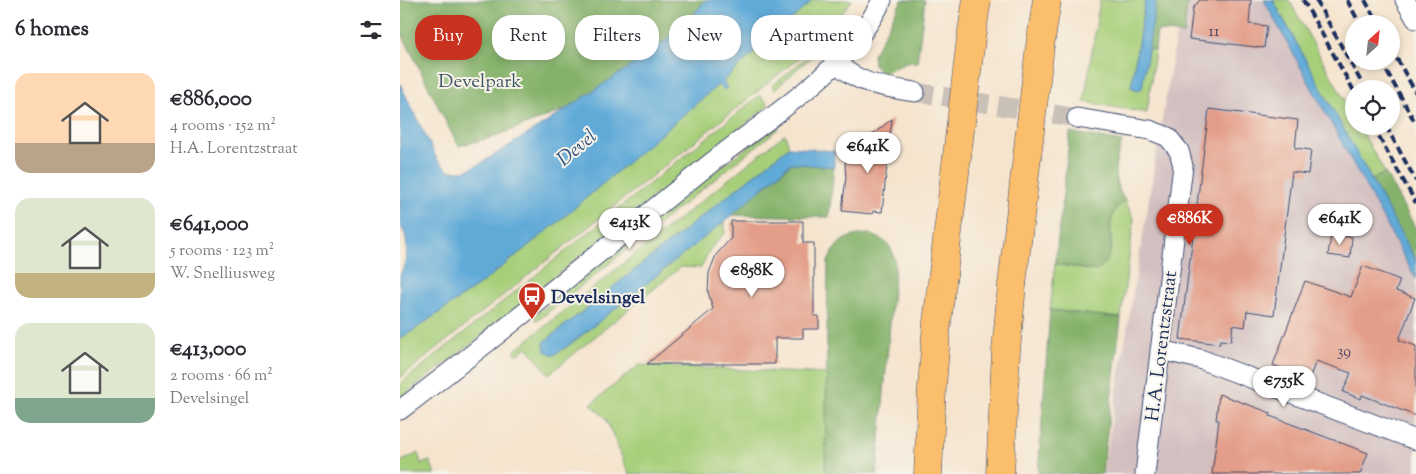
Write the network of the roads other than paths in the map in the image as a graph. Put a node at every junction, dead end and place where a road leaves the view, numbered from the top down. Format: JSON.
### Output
{"nodes":[{"id":1,"x":882,"y":0,"type":"edge"},
{"id":2,"x":976,"y":0,"type":"edge"},
{"id":3,"x":1047,"y":0,"type":"edge"},
{"id":4,"x":1405,"y":0,"type":"edge"},
{"id":5,"x":1416,"y":19,"type":"edge"},
{"id":6,"x":837,"y":63,"type":"junction"},
{"id":7,"x":915,"y":92,"type":"tunnel mouth"},
{"id":8,"x":1077,"y":118,"type":"tunnel mouth"},
{"id":9,"x":1160,"y":350,"type":"junction"},
{"id":10,"x":932,"y":386,"type":"junction"},
{"id":11,"x":400,"y":410,"type":"edge"},
{"id":12,"x":1416,"y":440,"type":"edge"},
{"id":13,"x":911,"y":474,"type":"edge"},
{"id":14,"x":928,"y":474,"type":"edge"},
{"id":15,"x":1000,"y":474,"type":"edge"},
{"id":16,"x":1145,"y":474,"type":"edge"}],
"edges":[{"from":1,"to":6,"type":"street"},
{"from":2,"to":10,"type":"highway","bridge":true},
{"from":3,"to":15,"type":"highway","bridge":true},
{"from":4,"to":5,"type":"street"},
{"from":6,"to":7,"type":"street"},
{"from":6,"to":11,"type":"street"},
{"from":8,"to":9,"type":"street","name":"H.A. Lorentzstraat"},
{"from":9,"to":12,"type":"street"},
{"from":9,"to":16,"type":"street","name":"H.A. Lorentzstraat"},
{"from":10,"to":13,"type":"highway"},
{"from":10,"to":14,"type":"highway"}]}
